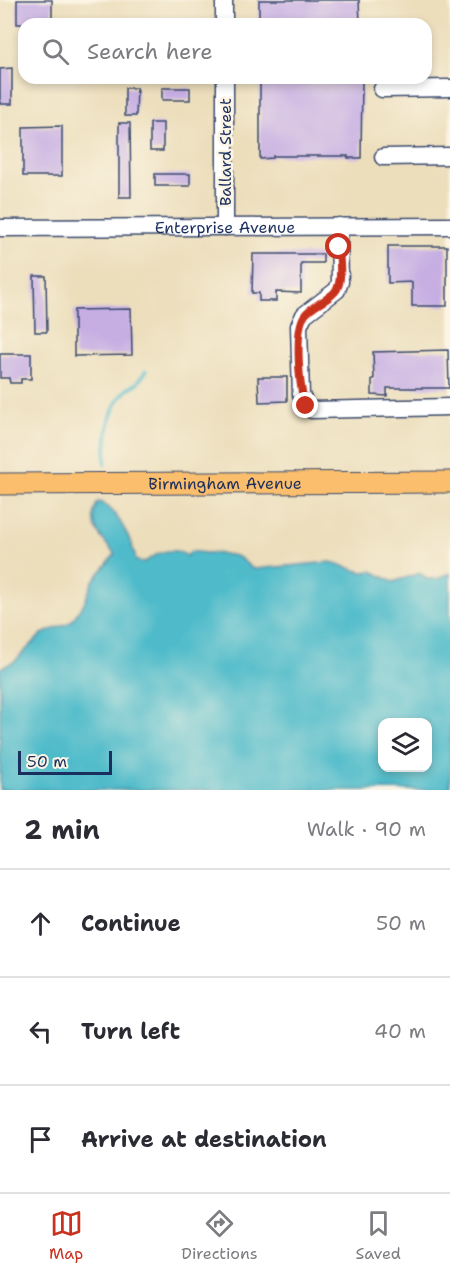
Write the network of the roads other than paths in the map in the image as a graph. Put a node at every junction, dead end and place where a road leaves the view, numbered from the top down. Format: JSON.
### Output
{"nodes":[{"id":1,"x":224,"y":0,"type":"edge"},
{"id":2,"x":224,"y":18,"type":"edge"},
{"id":3,"x":225,"y":84,"type":"edge"},
{"id":4,"x":450,"y":88,"type":"edge"},
{"id":5,"x":382,"y":89,"type":"dead end"},
{"id":6,"x":450,"y":156,"type":"edge"},
{"id":7,"x":383,"y":157,"type":"dead end"},
{"id":8,"x":339,"y":226,"type":"junction"},
{"id":9,"x":450,"y":226,"type":"edge"},
{"id":10,"x":225,"y":227,"type":"junction"},
{"id":11,"x":0,"y":228,"type":"edge"},
{"id":12,"x":450,"y":407,"type":"edge"},
{"id":13,"x":450,"y":482,"type":"edge"},
{"id":14,"x":0,"y":484,"type":"edge"}],
"edges":[{"from":1,"to":2,"type":"street"},
{"from":3,"to":10,"type":"street","name":"Ballard Street"},
{"from":4,"to":5,"type":"street"},
{"from":6,"to":7,"type":"street"},
{"from":8,"to":9,"type":"street","name":"Enterprise Avenue"},
{"from":8,"to":10,"type":"street","name":"Enterprise Avenue"},
{"from":8,"to":12,"type":"street"},
{"from":10,"to":11,"type":"street","name":"Enterprise Avenue"},
{"from":13,"to":14,"type":"main road","name":"Birmingham Avenue"}]}
